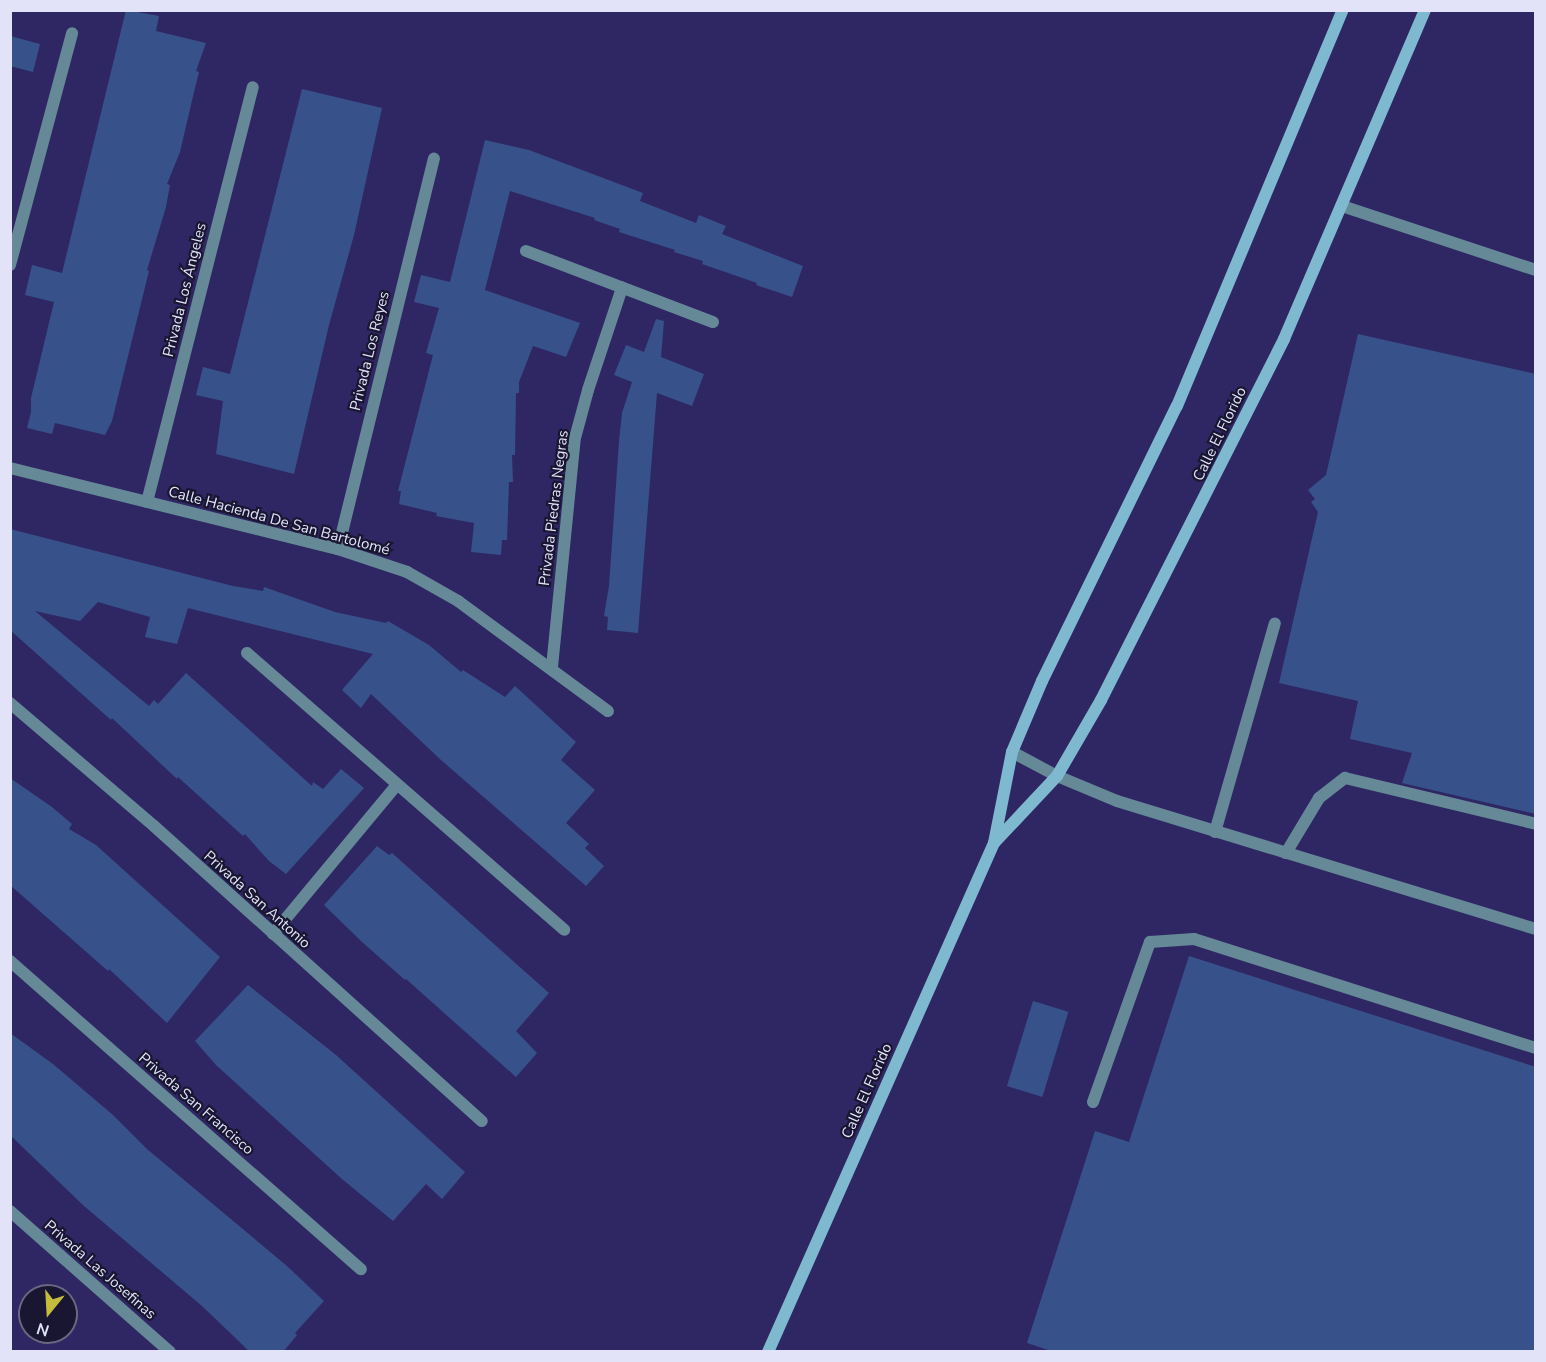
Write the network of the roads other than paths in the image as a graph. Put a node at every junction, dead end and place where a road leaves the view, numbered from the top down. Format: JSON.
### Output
{"nodes":[{"id":1,"x":1343,"y":10,"type":"edge"},
{"id":2,"x":1425,"y":10,"type":"edge"},
{"id":3,"x":72,"y":33,"type":"dead end"},
{"id":4,"x":253,"y":87,"type":"dead end"},
{"id":5,"x":434,"y":159,"type":"dead end"},
{"id":6,"x":1342,"y":206,"type":"junction"},
{"id":7,"x":526,"y":251,"type":"dead end"},
{"id":8,"x":10,"y":265,"type":"edge"},
{"id":9,"x":1536,"y":270,"type":"edge"},
{"id":10,"x":622,"y":288,"type":"junction"},
{"id":11,"x":713,"y":322,"type":"dead end"},
{"id":12,"x":10,"y":468,"type":"edge"},
{"id":13,"x":147,"y":502,"type":"junction"},
{"id":14,"x":338,"y":549,"type":"junction"},
{"id":15,"x":1275,"y":623,"type":"dead end"},
{"id":16,"x":247,"y":653,"type":"dead end"},
{"id":17,"x":552,"y":667,"type":"junction"},
{"id":18,"x":10,"y":703,"type":"edge"},
{"id":19,"x":608,"y":711,"type":"dead end"},
{"id":20,"x":1012,"y":752,"type":"junction"},
{"id":21,"x":1057,"y":776,"type":"junction"},
{"id":22,"x":396,"y":786,"type":"junction"},
{"id":23,"x":1536,"y":824,"type":"edge"},
{"id":24,"x":1215,"y":832,"type":"junction"},
{"id":25,"x":994,"y":843,"type":"junction"},
{"id":26,"x":1286,"y":853,"type":"junction"},
{"id":27,"x":1536,"y":929,"type":"edge"},
{"id":28,"x":564,"y":930,"type":"dead end"},
{"id":29,"x":273,"y":934,"type":"junction"},
{"id":30,"x":10,"y":961,"type":"edge"},
{"id":31,"x":1536,"y":1048,"type":"edge"},
{"id":32,"x":1093,"y":1102,"type":"dead end"},
{"id":33,"x":482,"y":1121,"type":"dead end"},
{"id":34,"x":10,"y":1211,"type":"edge"},
{"id":35,"x":361,"y":1269,"type":"dead end"},
{"id":36,"x":170,"y":1352,"type":"edge"},
{"id":37,"x":768,"y":1352,"type":"edge"}],
"edges":[{"from":1,"to":20,"type":"main road","name":"Calle El Florido"},
{"from":2,"to":6,"type":"main road","name":"Calle El Florido"},
{"from":3,"to":8,"type":"street"},
{"from":4,"to":13,"type":"street","name":"Privada Los Ángeles"},
{"from":5,"to":14,"type":"street","name":"Privada Los Reyes"},
{"from":6,"to":9,"type":"street"},
{"from":6,"to":21,"type":"main road","name":"Calle El Florido"},
{"from":7,"to":10,"type":"street"},
{"from":10,"to":11,"type":"street"},
{"from":10,"to":17,"type":"street","name":"Privada Piedras Negras"},
{"from":12,"to":13,"type":"street","name":"Calle Hacienda De San Bartolomé"},
{"from":13,"to":14,"type":"street","name":"Calle Hacienda De San Bartolomé"},
{"from":14,"to":17,"type":"street","name":"Calle Hacienda De San Bartolomé"},
{"from":15,"to":24,"type":"street"},
{"from":16,"to":22,"type":"street"},
{"from":17,"to":19,"type":"street","name":"Calle Hacienda De San Bartolomé"},
{"from":18,"to":29,"type":"street","name":"Privada San Antonio"},
{"from":20,"to":21,"type":"street"},
{"from":20,"to":25,"type":"main road","name":"Calle El Florido"},
{"from":21,"to":24,"type":"street"},
{"from":21,"to":25,"type":"main road","name":"Calle El Florido"},
{"from":22,"to":28,"type":"street"},
{"from":22,"to":29,"type":"street"},
{"from":23,"to":26,"type":"street"},
{"from":24,"to":26,"type":"street"},
{"from":25,"to":37,"type":"main road","name":"Calle El Florido"},
{"from":26,"to":27,"type":"street"},
{"from":29,"to":33,"type":"street","name":"Privada San Antonio"},
{"from":30,"to":35,"type":"street","name":"Privada San Francisco"},
{"from":31,"to":32,"type":"street"},
{"from":34,"to":36,"type":"street","name":"Privada Las Josefinas"}]}
